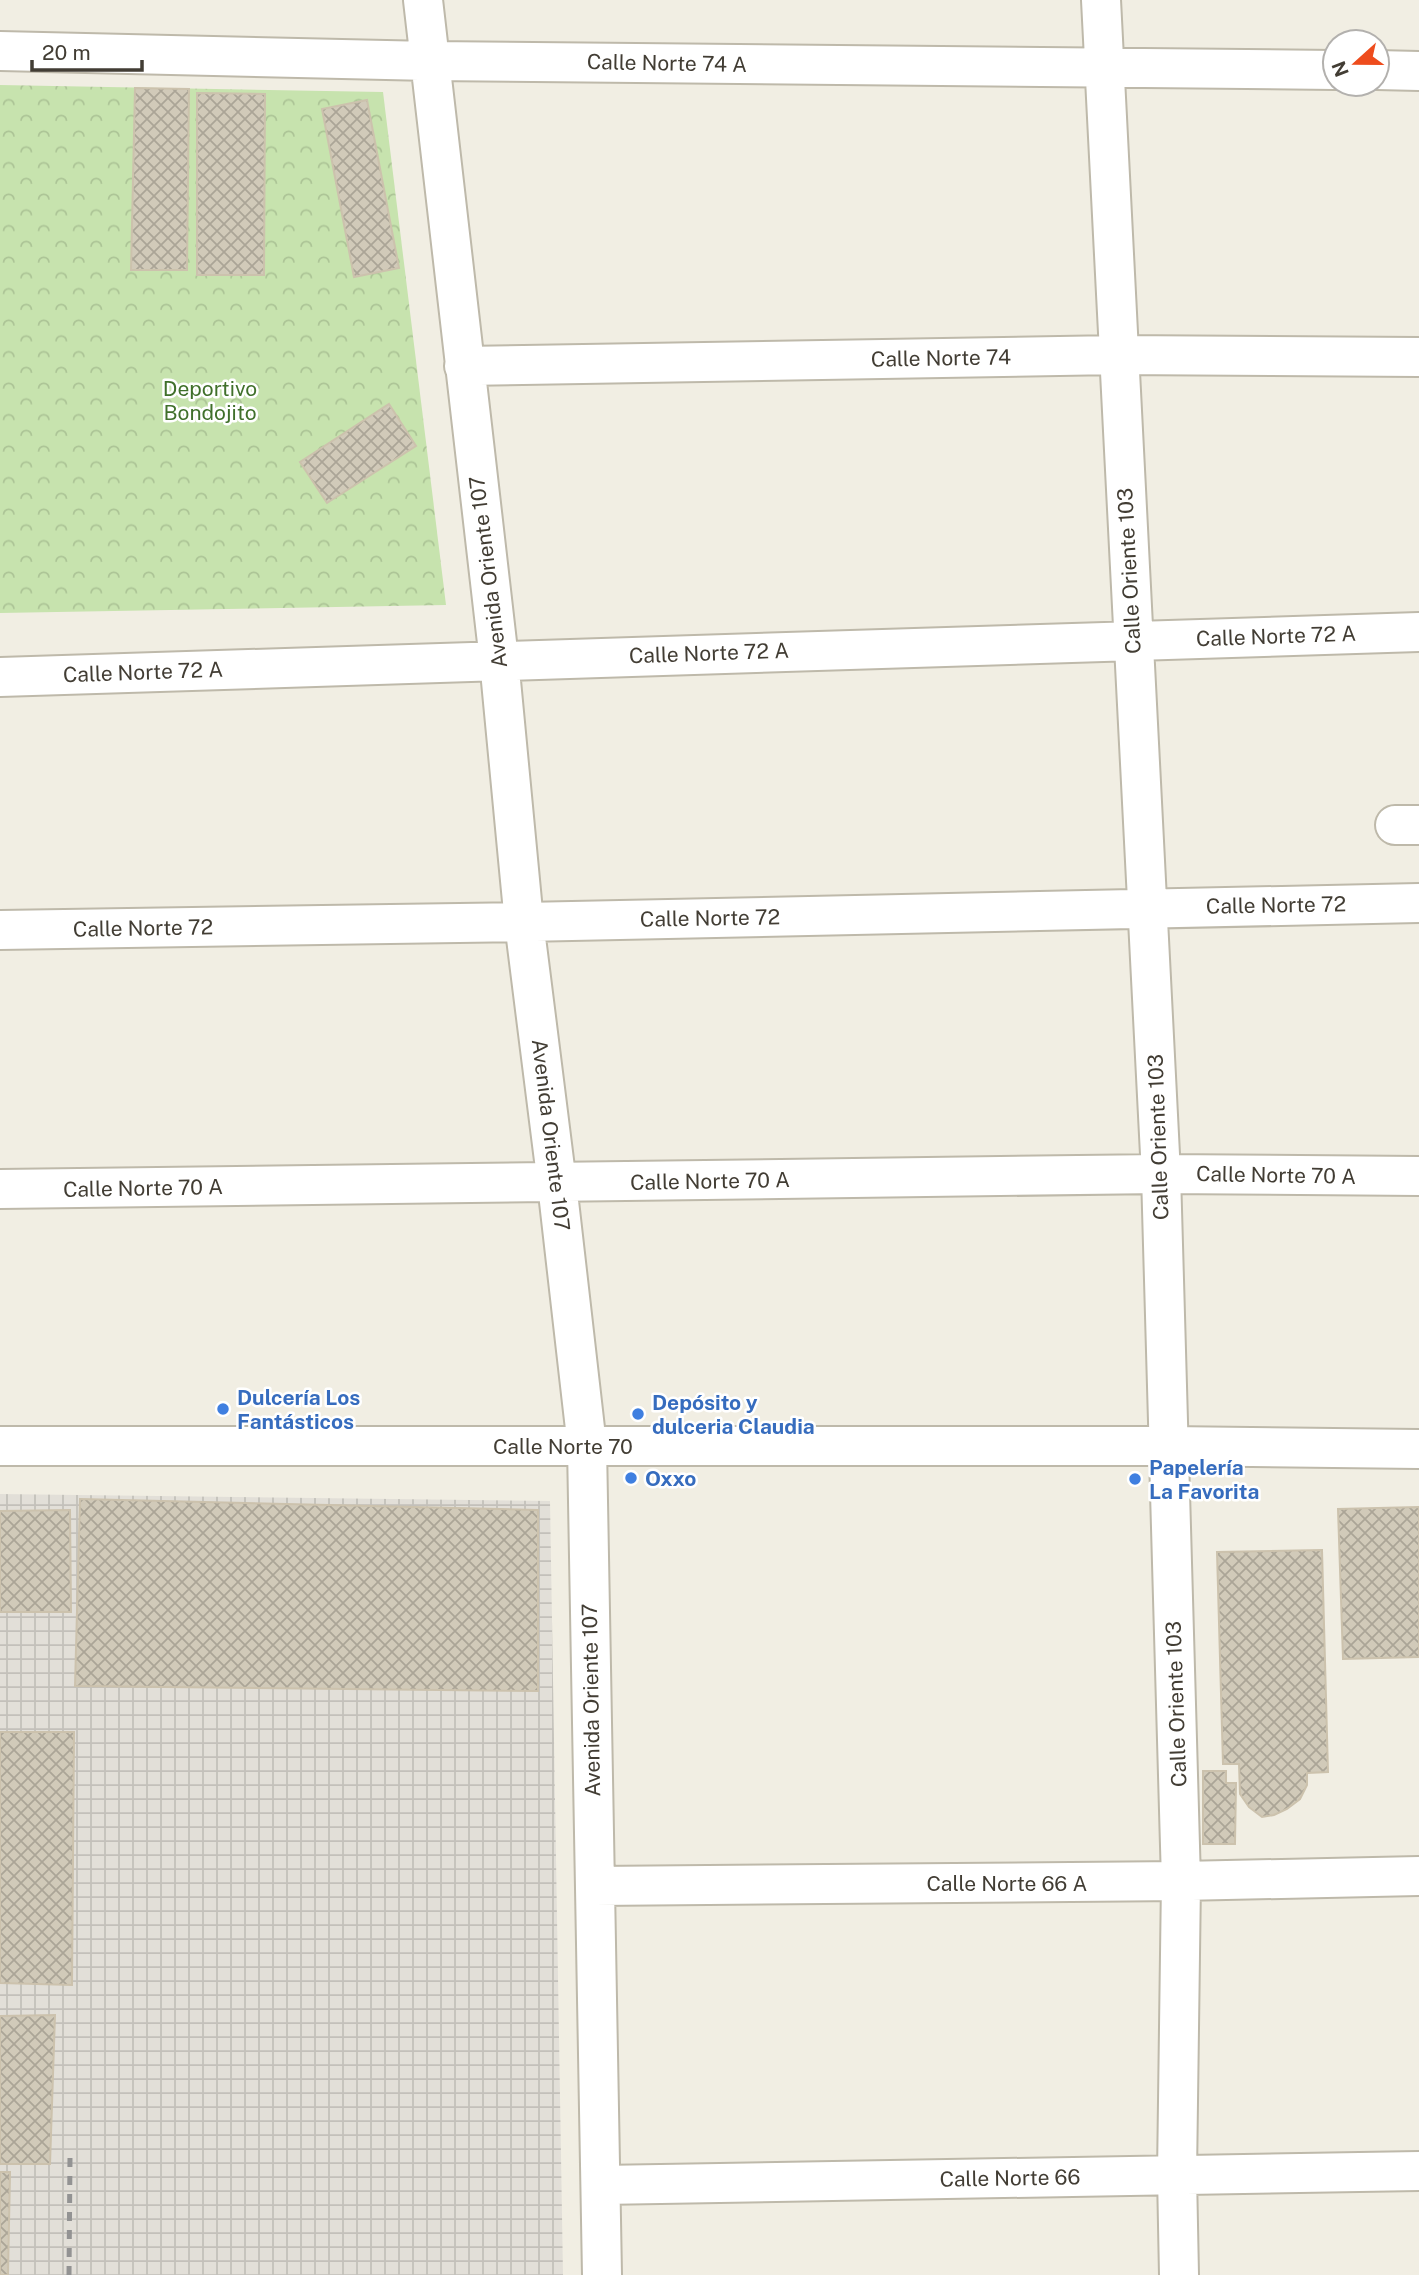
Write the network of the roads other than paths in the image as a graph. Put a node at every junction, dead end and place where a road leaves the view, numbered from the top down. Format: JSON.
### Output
{"nodes":[{"id":1,"x":423,"y":0,"type":"edge"},
{"id":2,"x":1101,"y":0,"type":"edge"},
{"id":3,"x":0,"y":51,"type":"edge"},
{"id":4,"x":430,"y":61,"type":"junction"},
{"id":5,"x":1103,"y":68,"type":"junction"},
{"id":6,"x":1321,"y":70,"type":"edge"},
{"id":7,"x":1391,"y":70,"type":"edge"},
{"id":8,"x":1419,"y":71,"type":"edge"},
{"id":9,"x":1117,"y":355,"type":"junction"},
{"id":10,"x":1419,"y":357,"type":"edge"},
{"id":11,"x":464,"y":366,"type":"junction"},
{"id":12,"x":1419,"y":632,"type":"edge"},
{"id":13,"x":1132,"y":640,"type":"junction"},
{"id":14,"x":499,"y":660,"type":"junction"},
{"id":15,"x":0,"y":677,"type":"edge"},
{"id":16,"x":1419,"y":903,"type":"edge"},
{"id":17,"x":1148,"y":908,"type":"junction"},
{"id":18,"x":524,"y":922,"type":"junction"},
{"id":19,"x":0,"y":930,"type":"edge"},
{"id":20,"x":1160,"y":1174,"type":"junction"},
{"id":21,"x":1419,"y":1177,"type":"edge"},
{"id":22,"x":557,"y":1184,"type":"junction"},
{"id":23,"x":0,"y":1189,"type":"edge"},
{"id":24,"x":0,"y":1446,"type":"edge"},
{"id":25,"x":587,"y":1446,"type":"junction"},
{"id":26,"x":1169,"y":1446,"type":"junction"},
{"id":27,"x":1419,"y":1448,"type":"edge"},
{"id":28,"x":1419,"y":1876,"type":"edge"},
{"id":29,"x":1181,"y":1881,"type":"junction"},
{"id":30,"x":595,"y":1886,"type":"junction"},
{"id":31,"x":1419,"y":2171,"type":"edge"},
{"id":32,"x":1177,"y":2175,"type":"junction"},
{"id":33,"x":601,"y":2185,"type":"junction"},
{"id":34,"x":603,"y":2275,"type":"edge"},
{"id":35,"x":1179,"y":2275,"type":"edge"}],
"edges":[{"from":1,"to":4,"type":"street","name":"Avenida Oriente 107"},
{"from":2,"to":5,"type":"street","name":"Calle Oriente 103"},
{"from":3,"to":4,"type":"street","name":"Calle Norte 74 A"},
{"from":4,"to":5,"type":"street","name":"Calle Norte 74 A"},
{"from":4,"to":11,"type":"street","name":"Avenida Oriente 107"},
{"from":5,"to":6,"type":"street","name":"Calle Norte 74 A"},
{"from":5,"to":9,"type":"street","name":"Calle Oriente 103"},
{"from":7,"to":8,"type":"street"},
{"from":9,"to":10,"type":"street","name":"Calle Norte 74"},
{"from":9,"to":11,"type":"street","name":"Calle Norte 74"},
{"from":9,"to":13,"type":"street","name":"Calle Oriente 103"},
{"from":11,"to":14,"type":"street","name":"Avenida Oriente 107"},
{"from":12,"to":13,"type":"street","name":"Calle Norte 72 A"},
{"from":13,"to":14,"type":"street","name":"Calle Norte 72 A"},
{"from":13,"to":17,"type":"street","name":"Calle Oriente 103"},
{"from":14,"to":15,"type":"street","name":"Calle Norte 72 A"},
{"from":14,"to":18,"type":"street","name":"Avenida Oriente 107"},
{"from":16,"to":17,"type":"street","name":"Calle Norte 72"},
{"from":17,"to":18,"type":"street","name":"Calle Norte 72"},
{"from":17,"to":20,"type":"street","name":"Calle Oriente 103"},
{"from":18,"to":19,"type":"street","name":"Calle Norte 72"},
{"from":18,"to":22,"type":"street","name":"Avenida Oriente 107"},
{"from":20,"to":21,"type":"street","name":"Calle Norte 70 A"},
{"from":20,"to":22,"type":"street","name":"Calle Norte 70 A"},
{"from":20,"to":26,"type":"street","name":"Calle Oriente 103"},
{"from":22,"to":23,"type":"street","name":"Calle Norte 70 A"},
{"from":22,"to":25,"type":"street","name":"Avenida Oriente 107"},
{"from":24,"to":25,"type":"street","name":"Calle Norte 70"},
{"from":25,"to":26,"type":"street","name":"Calle Norte 70"},
{"from":25,"to":30,"type":"street","name":"Avenida Oriente 107"},
{"from":26,"to":27,"type":"street","name":"Calle Norte 70"},
{"from":26,"to":29,"type":"street","name":"Calle Oriente 103"},
{"from":28,"to":29,"type":"street","name":"Calle Norte 66 A"},
{"from":29,"to":30,"type":"street","name":"Calle Norte 66 A"},
{"from":29,"to":32,"type":"street","name":"Calle Oriente 103"},
{"from":30,"to":33,"type":"street","name":"Avenida Oriente 107"},
{"from":31,"to":32,"type":"street","name":"Calle Norte 66"},
{"from":32,"to":33,"type":"street","name":"Calle Norte 66"},
{"from":32,"to":35,"type":"street","name":"Calle Oriente 103"},
{"from":33,"to":34,"type":"street","name":"Avenida Oriente 107"}]}
